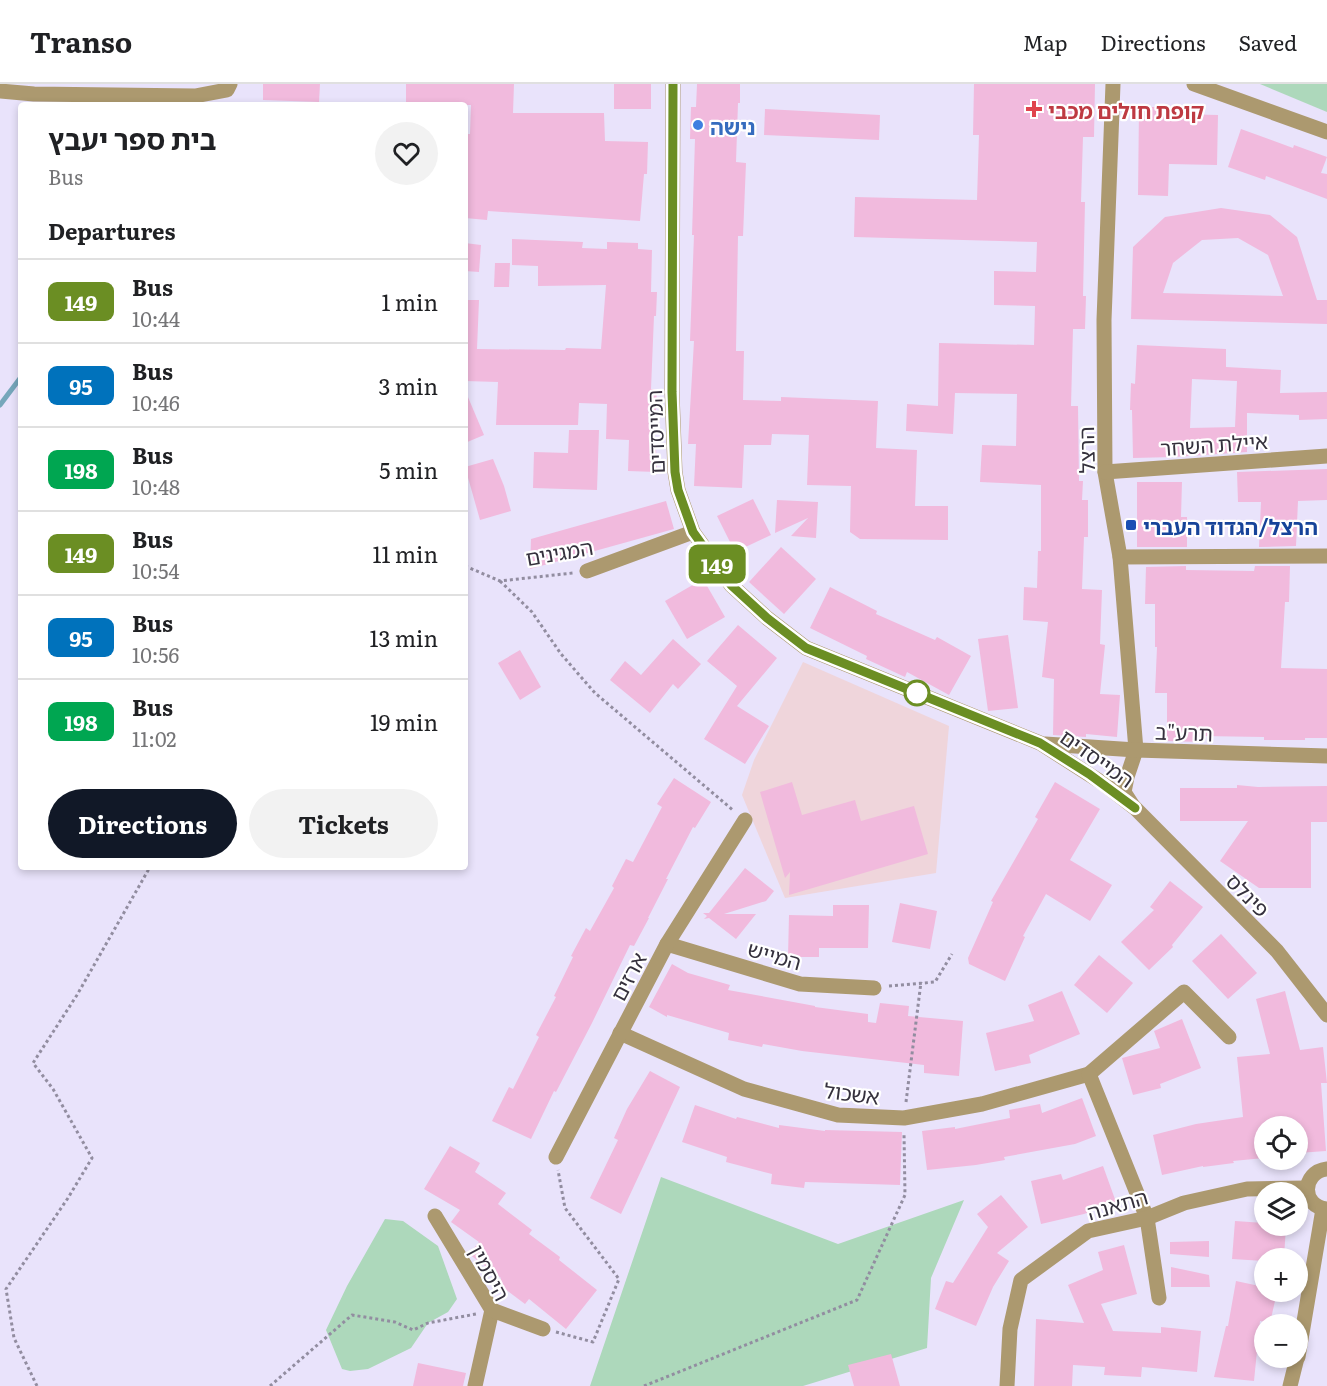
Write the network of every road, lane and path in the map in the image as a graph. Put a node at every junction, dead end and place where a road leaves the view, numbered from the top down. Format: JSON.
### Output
{"nodes":[{"id":1,"x":230,"y":84,"type":"edge"},
{"id":2,"x":673,"y":84,"type":"edge"},
{"id":3,"x":1113,"y":84,"type":"edge"},
{"id":4,"x":1194,"y":84,"type":"edge"},
{"id":5,"x":0,"y":91,"type":"edge"},
{"id":6,"x":1327,"y":132,"type":"edge"},
{"id":7,"x":1327,"y":456,"type":"edge"},
{"id":8,"x":1105,"y":472,"type":"junction"},
{"id":9,"x":693,"y":532,"type":"junction"},
{"id":10,"x":1327,"y":556,"type":"edge"},
{"id":11,"x":1120,"y":557,"type":"junction"},
{"id":12,"x":468,"y":567,"type":"edge"},
{"id":13,"x":587,"y":571,"type":"joint"},
{"id":14,"x":500,"y":581,"type":"junction"},
{"id":15,"x":1040,"y":743,"type":"junction"},
{"id":16,"x":1136,"y":750,"type":"junction"},
{"id":17,"x":1327,"y":756,"type":"edge"},
{"id":18,"x":1135,"y":808,"type":"junction"},
{"id":19,"x":745,"y":820,"type":"joint"},
{"id":20,"x":148,"y":870,"type":"edge"},
{"id":21,"x":667,"y":944,"type":"junction"},
{"id":22,"x":952,"y":954,"type":"dead end"},
{"id":23,"x":921,"y":982,"type":"junction"},
{"id":24,"x":874,"y":988,"type":"joint"},
{"id":25,"x":1327,"y":1015,"type":"edge"},
{"id":26,"x":620,"y":1033,"type":"junction"},
{"id":27,"x":1229,"y":1038,"type":"dead end"},
{"id":28,"x":1089,"y":1074,"type":"junction"},
{"id":29,"x":904,"y":1118,"type":"junction"},
{"id":30,"x":556,"y":1157,"type":"joint"},
{"id":31,"x":1327,"y":1169,"type":"edge"},
{"id":32,"x":1308,"y":1185,"type":"edge"},
{"id":33,"x":1254,"y":1189,"type":"edge"},
{"id":34,"x":1308,"y":1194,"type":"edge"},
{"id":35,"x":1325,"y":1209,"type":"edge"},
{"id":36,"x":435,"y":1216,"type":"dead end"},
{"id":37,"x":1147,"y":1218,"type":"junction"},
{"id":38,"x":1159,"y":1298,"type":"dead end"},
{"id":39,"x":492,"y":1310,"type":"junction"},
{"id":40,"x":1305,"y":1314,"type":"edge"},
{"id":41,"x":543,"y":1329,"type":"joint"},
{"id":42,"x":1294,"y":1368,"type":"edge"},
{"id":43,"x":37,"y":1386,"type":"edge"},
{"id":44,"x":270,"y":1386,"type":"edge"},
{"id":45,"x":475,"y":1386,"type":"edge"},
{"id":46,"x":644,"y":1386,"type":"edge"},
{"id":47,"x":1007,"y":1386,"type":"edge"},
{"id":48,"x":1290,"y":1386,"type":"edge"}],
"edges":[{"from":1,"to":5,"type":"street"},
{"from":2,"to":9,"type":"street","name":"המייסדים"},
{"from":3,"to":8,"type":"street","name":"הרצל"},
{"from":4,"to":6,"type":"street"},
{"from":7,"to":8,"type":"street","name":"איילת השחר"},
{"from":8,"to":11,"type":"street","name":"הרצל"},
{"from":9,"to":13,"type":"street","name":"המגינים"},
{"from":9,"to":15,"type":"street","name":"המייסדים"},
{"from":10,"to":11,"type":"street"},
{"from":11,"to":16,"type":"street","name":"הרצל"},
{"from":12,"to":14,"type":"path","name":"המגינים"},
{"from":13,"to":14,"type":"path","name":"המגינים"},
{"from":14,"to":19,"type":"path"},
{"from":15,"to":16,"type":"street","name":"תרע\"ב"},
{"from":15,"to":18,"type":"street","name":"המייסדים"},
{"from":16,"to":17,"type":"street","name":"תרע\"ב"},
{"from":16,"to":18,"type":"street","name":"הרצל"},
{"from":18,"to":25,"type":"street","name":"פינלס"},
{"from":19,"to":21,"type":"street","name":"ארזים"},
{"from":20,"to":43,"type":"path"},
{"from":21,"to":24,"type":"street","name":"המייש"},
{"from":21,"to":26,"type":"street","name":"ארזים"},
{"from":22,"to":23,"type":"path"},
{"from":23,"to":24,"type":"path"},
{"from":23,"to":29,"type":"path"},
{"from":26,"to":29,"type":"street","name":"אשכול"},
{"from":26,"to":30,"type":"street","name":"ארזים"},
{"from":27,"to":28,"type":"street","name":"אשכול"},
{"from":28,"to":29,"type":"street","name":"אשכול"},
{"from":28,"to":37,"type":"street"},
{"from":29,"to":46,"type":"path"},
{"from":30,"to":41,"type":"path"},
{"from":31,"to":32,"type":"street"},
{"from":33,"to":37,"type":"street","name":"התאנה"},
{"from":34,"to":35,"type":"street"},
{"from":35,"to":40,"type":"street"},
{"from":36,"to":39,"type":"street","name":"היסמין"},
{"from":37,"to":38,"type":"street"},
{"from":37,"to":47,"type":"street","name":"התאנה"},
{"from":39,"to":41,"type":"street"},
{"from":39,"to":44,"type":"path"},
{"from":39,"to":45,"type":"street","name":"היסמין"},
{"from":42,"to":48,"type":"street"}]}
